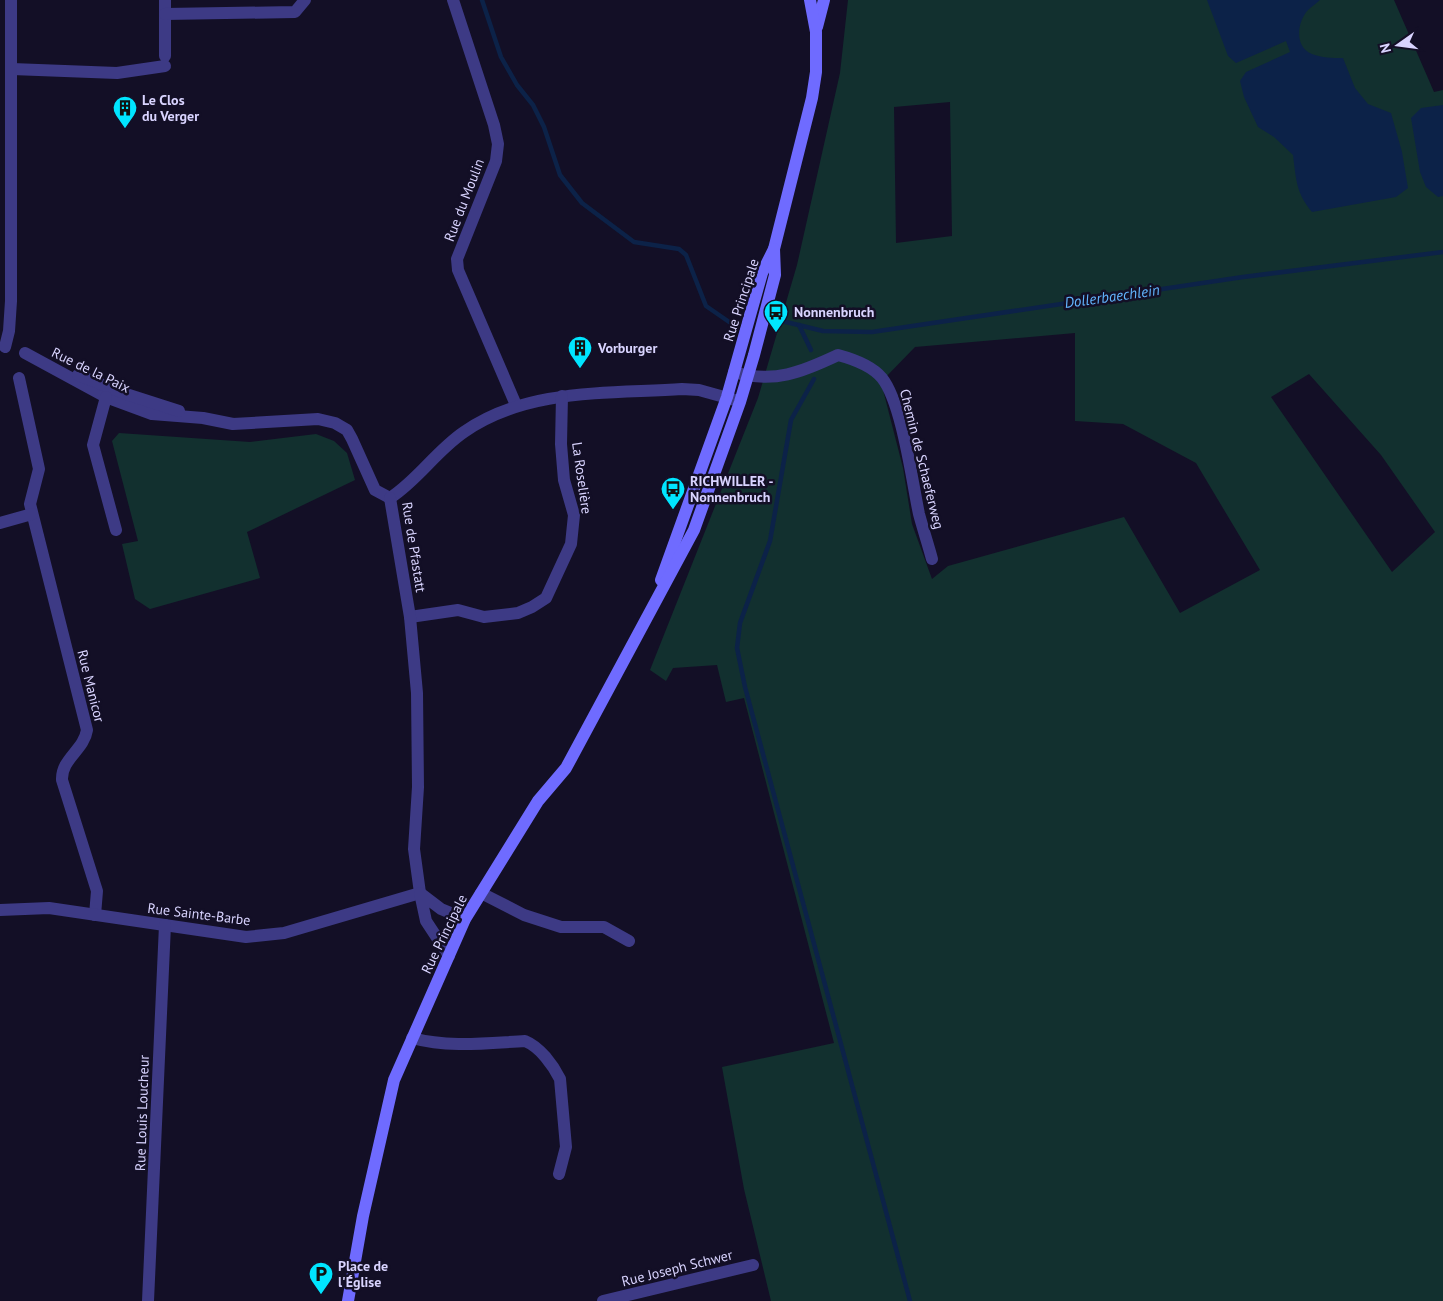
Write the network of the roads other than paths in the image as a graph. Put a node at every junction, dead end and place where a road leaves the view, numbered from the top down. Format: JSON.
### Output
{"nodes":[{"id":1,"x":11,"y":0,"type":"edge"},
{"id":2,"x":165,"y":0,"type":"edge"},
{"id":3,"x":305,"y":0,"type":"edge"},
{"id":4,"x":453,"y":0,"type":"edge"},
{"id":5,"x":810,"y":0,"type":"edge"},
{"id":6,"x":824,"y":0,"type":"edge"},
{"id":7,"x":165,"y":14,"type":"junction"},
{"id":8,"x":816,"y":32,"type":"junction"},
{"id":9,"x":12,"y":69,"type":"junction"},
{"id":10,"x":774,"y":249,"type":"junction"},
{"id":11,"x":2,"y":347,"type":"edge"},
{"id":12,"x":25,"y":353,"type":"junction"},
{"id":13,"x":734,"y":372,"type":"junction"},
{"id":14,"x":748,"y":376,"type":"junction"},
{"id":15,"x":18,"y":378,"type":"dead end"},
{"id":16,"x":562,"y":396,"type":"junction"},
{"id":17,"x":106,"y":397,"type":"junction"},
{"id":18,"x":727,"y":397,"type":"junction"},
{"id":19,"x":740,"y":402,"type":"junction"},
{"id":20,"x":516,"y":405,"type":"junction"},
{"id":21,"x":203,"y":418,"type":"junction"},
{"id":22,"x":390,"y":498,"type":"junction"},
{"id":23,"x":32,"y":514,"type":"junction"},
{"id":24,"x":0,"y":523,"type":"edge"},
{"id":25,"x":116,"y":530,"type":"dead end"},
{"id":26,"x":932,"y":559,"type":"dead end"},
{"id":27,"x":649,"y":616,"type":"junction"},
{"id":28,"x":410,"y":617,"type":"junction"},
{"id":29,"x":420,"y":893,"type":"junction"},
{"id":30,"x":481,"y":893,"type":"junction"},
{"id":31,"x":0,"y":910,"type":"edge"},
{"id":32,"x":95,"y":915,"type":"junction"},
{"id":33,"x":465,"y":920,"type":"junction"},
{"id":34,"x":165,"y":926,"type":"junction"},
{"id":35,"x":629,"y":941,"type":"dead end"},
{"id":36,"x":449,"y":956,"type":"junction"},
{"id":37,"x":412,"y":1038,"type":"junction"},
{"id":38,"x":559,"y":1174,"type":"dead end"},
{"id":39,"x":753,"y":1265,"type":"dead end"},
{"id":40,"x":621,"y":1299,"type":"edge"},
{"id":41,"x":148,"y":1301,"type":"edge"},
{"id":42,"x":348,"y":1301,"type":"edge"},
{"id":43,"x":606,"y":1301,"type":"edge"}],
"edges":[{"from":1,"to":9,"type":"street"},
{"from":2,"to":7,"type":"street"},
{"from":3,"to":7,"type":"street"},
{"from":4,"to":20,"type":"street","name":"Rue du Moulin"},
{"from":5,"to":8,"type":"main road"},
{"from":6,"to":8,"type":"main road"},
{"from":7,"to":9,"type":"street"},
{"from":8,"to":10,"type":"main road"},
{"from":9,"to":11,"type":"street"},
{"from":10,"to":13,"type":"main road","name":"Rue Principale"},
{"from":10,"to":14,"type":"main road","name":"Rue Principale"},
{"from":11,"to":12,"type":"street","name":"Rue de la Paix"},
{"from":12,"to":17,"type":"street","name":"Rue de la Paix"},
{"from":12,"to":21,"type":"street","name":"Rue de la Paix"},
{"from":13,"to":14,"type":"street","name":"Chemin de Schaeferweg"},
{"from":13,"to":18,"type":"main road","name":"Rue Principale"},
{"from":14,"to":19,"type":"main road","name":"Rue Principale"},
{"from":14,"to":26,"type":"street","name":"Chemin de Schaeferweg"},
{"from":15,"to":23,"type":"street","name":"Rue Manicor"},
{"from":16,"to":18,"type":"street","name":"Rue de Pfastatt"},
{"from":16,"to":20,"type":"street","name":"Rue de Pfastatt"},
{"from":16,"to":28,"type":"street","name":"La Roselière"},
{"from":17,"to":21,"type":"street","name":"Rue de la Paix"},
{"from":17,"to":25,"type":"street"},
{"from":18,"to":19,"type":"street","name":"Rue de Pfastatt"},
{"from":18,"to":27,"type":"main road","name":"Rue Principale"},
{"from":19,"to":27,"type":"main road","name":"Rue Principale"},
{"from":20,"to":22,"type":"street","name":"Rue de Pfastatt"},
{"from":21,"to":22,"type":"street","name":"Rue de la Paix"},
{"from":22,"to":28,"type":"street","name":"Rue de Pfastatt"},
{"from":23,"to":24,"type":"street"},
{"from":23,"to":32,"type":"street","name":"Rue Manicor"},
{"from":27,"to":30,"type":"main road","name":"Rue Principale"},
{"from":28,"to":29,"type":"street","name":"Rue de Pfastatt"},
{"from":29,"to":33,"type":"street"},
{"from":29,"to":34,"type":"street","name":"Rue Sainte-Barbe"},
{"from":29,"to":36,"type":"street","name":"Rue de Pfastatt"},
{"from":30,"to":33,"type":"main road","name":"Rue Principale"},
{"from":30,"to":35,"type":"street"},
{"from":31,"to":32,"type":"street","name":"Rue Sainte-Barbe"},
{"from":32,"to":34,"type":"street","name":"Rue Sainte-Barbe"},
{"from":33,"to":36,"type":"main road","name":"Rue Principale"},
{"from":34,"to":41,"type":"street","name":"Rue Louis Loucheur"},
{"from":36,"to":37,"type":"main road","name":"Rue Principale"},
{"from":37,"to":38,"type":"street"},
{"from":37,"to":42,"type":"main road","name":"Rue Principale"},
{"from":39,"to":40,"type":"street","name":"Rue Joseph Schwer"},
{"from":40,"to":43,"type":"street","name":"Rue Joseph Schwer"}]}
